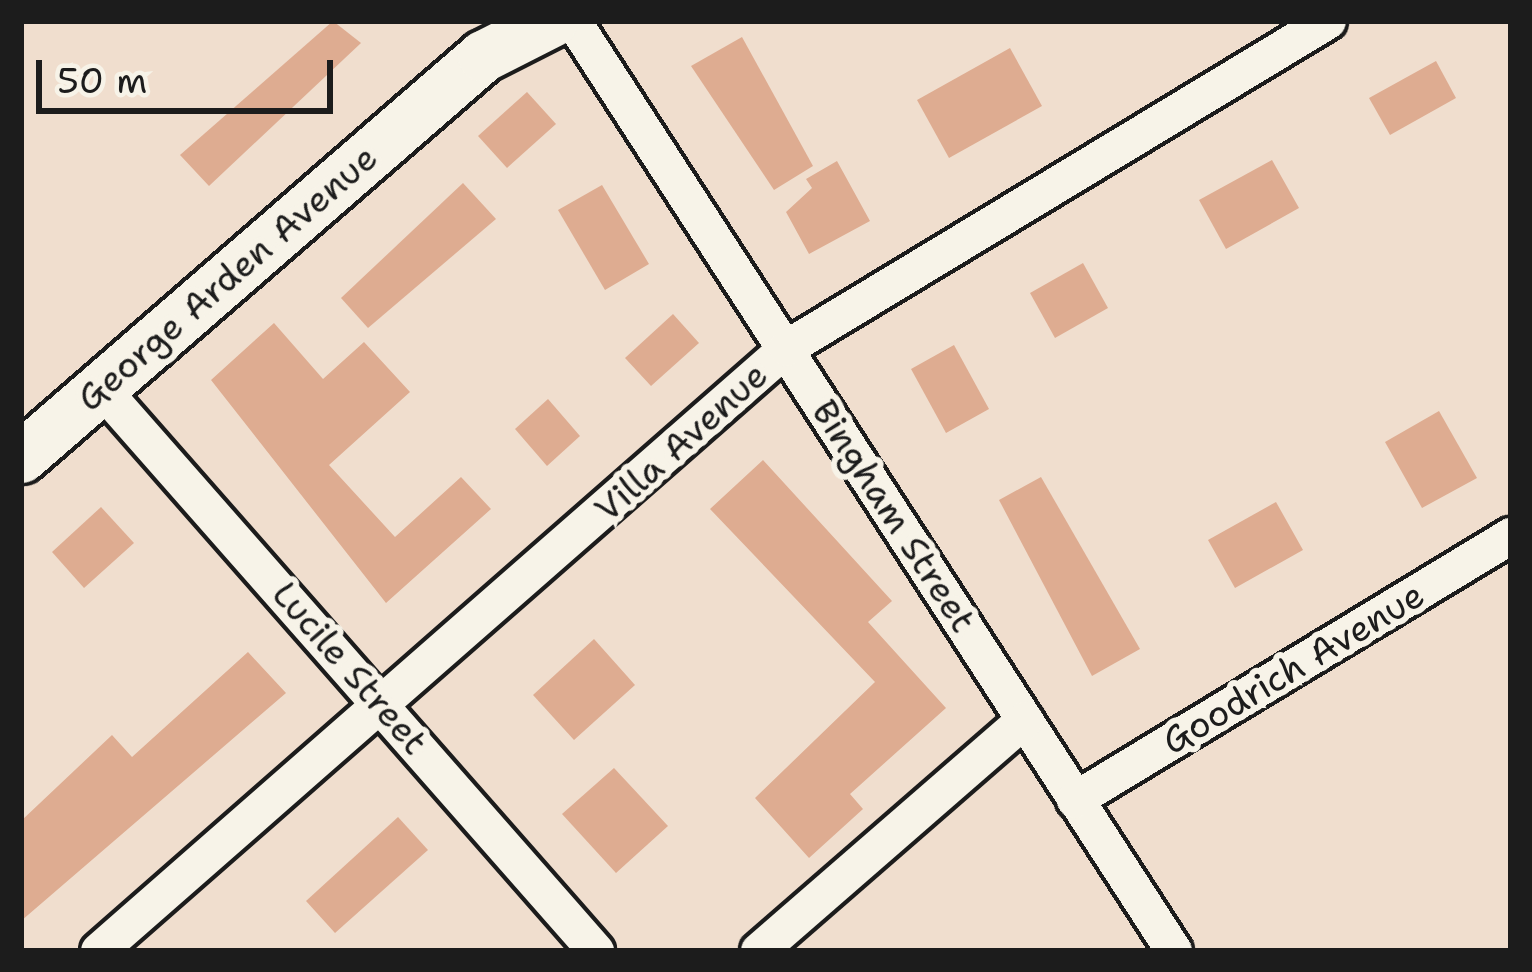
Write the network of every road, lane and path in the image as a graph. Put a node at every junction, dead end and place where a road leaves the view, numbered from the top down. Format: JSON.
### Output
{"nodes":[{"id":1,"x":552,"y":21,"type":"edge"},
{"id":2,"x":573,"y":21,"type":"edge"},
{"id":3,"x":1328,"y":21,"type":"edge"},
{"id":4,"x":787,"y":348,"type":"junction"},
{"id":5,"x":101,"y":388,"type":"junction"},
{"id":6,"x":21,"y":457,"type":"edge"},
{"id":7,"x":1511,"y":536,"type":"edge"},
{"id":8,"x":382,"y":702,"type":"junction"},
{"id":9,"x":1025,"y":720,"type":"junction"},
{"id":10,"x":1075,"y":800,"type":"junction"},
{"id":11,"x":99,"y":951,"type":"edge"},
{"id":12,"x":596,"y":951,"type":"edge"},
{"id":13,"x":759,"y":951,"type":"edge"},
{"id":14,"x":1174,"y":951,"type":"edge"}],
"edges":[{"from":1,"to":5,"type":"street","name":"George Arden Avenue"},
{"from":2,"to":4,"type":"street","name":"Bingham Street"},
{"from":3,"to":4,"type":"street","name":"Villa Avenue"},
{"from":4,"to":8,"type":"street","name":"Villa Avenue"},
{"from":4,"to":9,"type":"street","name":"Bingham Street"},
{"from":5,"to":6,"type":"street","name":"George Arden Avenue"},
{"from":5,"to":8,"type":"street","name":"Lucile Street"},
{"from":7,"to":10,"type":"street","name":"Goodrich Avenue"},
{"from":8,"to":11,"type":"street","name":"Villa Avenue"},
{"from":8,"to":12,"type":"street","name":"Lucile Street"},
{"from":9,"to":10,"type":"street","name":"Bingham Street"},
{"from":9,"to":13,"type":"street"},
{"from":10,"to":14,"type":"street","name":"Bingham Street"}]}
